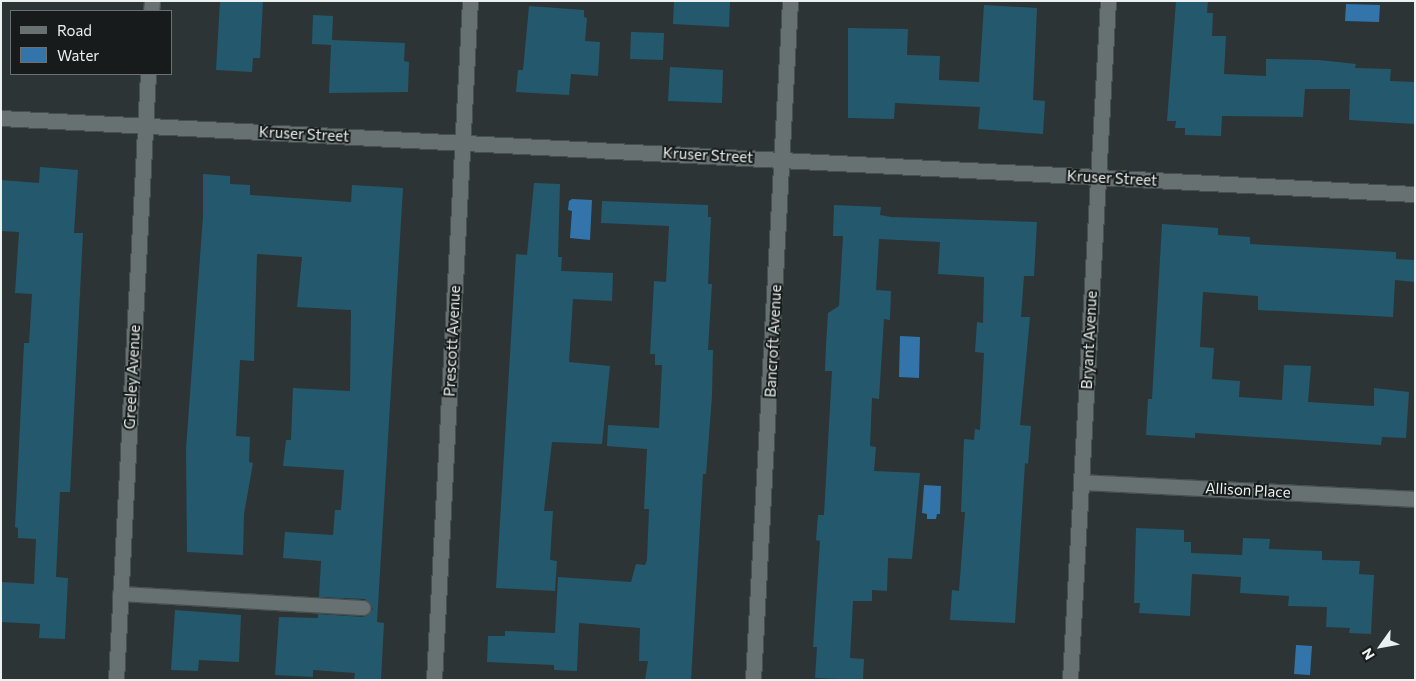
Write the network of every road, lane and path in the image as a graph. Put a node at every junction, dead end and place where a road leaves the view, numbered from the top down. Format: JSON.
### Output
{"nodes":[{"id":1,"x":470,"y":1,"type":"edge"},
{"id":2,"x":790,"y":1,"type":"edge"},
{"id":3,"x":1108,"y":1,"type":"edge"},
{"id":4,"x":148,"y":75,"type":"edge"},
{"id":5,"x":1,"y":118,"type":"edge"},
{"id":6,"x":146,"y":126,"type":"junction"},
{"id":7,"x":463,"y":142,"type":"junction"},
{"id":8,"x":783,"y":158,"type":"junction"},
{"id":9,"x":1098,"y":177,"type":"junction"},
{"id":10,"x":1415,"y":194,"type":"edge"},
{"id":11,"x":1081,"y":482,"type":"junction"},
{"id":12,"x":1415,"y":499,"type":"edge"},
{"id":13,"x":120,"y":594,"type":"junction"},
{"id":14,"x":364,"y":608,"type":"dead end"},
{"id":15,"x":116,"y":680,"type":"edge"},
{"id":16,"x":434,"y":680,"type":"edge"},
{"id":17,"x":753,"y":680,"type":"edge"},
{"id":18,"x":1070,"y":680,"type":"edge"}],
"edges":[{"from":1,"to":7,"type":"street","name":"Prescott Avenue"},
{"from":2,"to":8,"type":"street","name":"Bancroft Avenue"},
{"from":3,"to":9,"type":"street","name":"Bryant Avenue"},
{"from":4,"to":6,"type":"street","name":"Greeley Avenue"},
{"from":5,"to":6,"type":"street","name":"Kruser Street"},
{"from":6,"to":7,"type":"street","name":"Kruser Street"},
{"from":6,"to":13,"type":"street","name":"Greeley Avenue"},
{"from":7,"to":8,"type":"street","name":"Kruser Street"},
{"from":7,"to":16,"type":"street","name":"Prescott Avenue"},
{"from":8,"to":9,"type":"street","name":"Kruser Street"},
{"from":8,"to":17,"type":"street","name":"Bancroft Avenue"},
{"from":9,"to":10,"type":"street","name":"Kruser Street"},
{"from":9,"to":11,"type":"street","name":"Bryant Avenue"},
{"from":11,"to":12,"type":"street","name":"Allison Place"},
{"from":11,"to":18,"type":"street","name":"Bryant Avenue"},
{"from":13,"to":14,"type":"lane"},
{"from":13,"to":15,"type":"street","name":"Greeley Avenue"}]}
